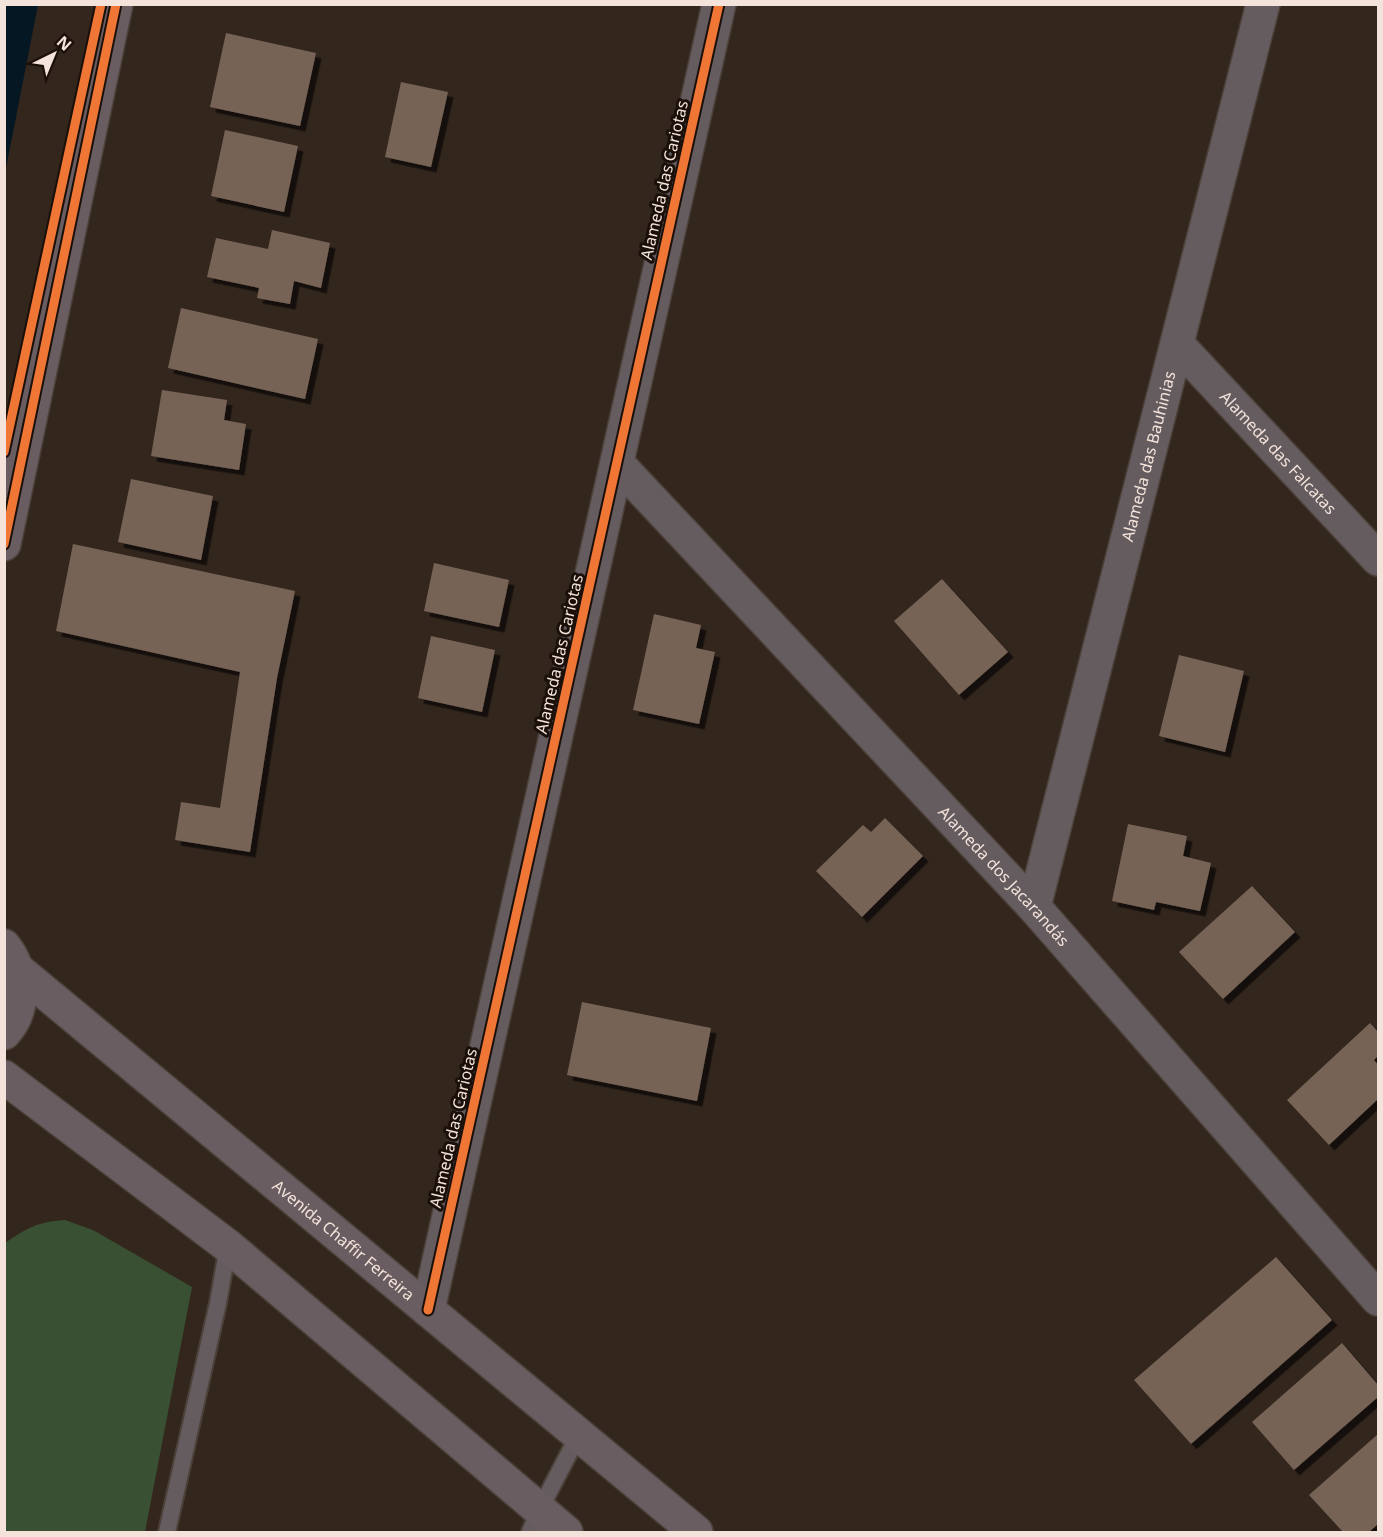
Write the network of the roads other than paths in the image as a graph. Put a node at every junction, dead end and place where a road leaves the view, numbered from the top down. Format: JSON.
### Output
{"nodes":[{"id":1,"x":116,"y":4,"type":"edge"},
{"id":2,"x":719,"y":4,"type":"edge"},
{"id":3,"x":1263,"y":4,"type":"edge"},
{"id":4,"x":1178,"y":345,"type":"junction"},
{"id":5,"x":617,"y":463,"type":"junction"},
{"id":6,"x":4,"y":544,"type":"edge"},
{"id":7,"x":1378,"y":559,"type":"edge"},
{"id":8,"x":1034,"y":907,"type":"junction"},
{"id":9,"x":11,"y":958,"type":"edge"},
{"id":10,"x":4,"y":1033,"type":"edge"},
{"id":11,"x":4,"y":1077,"type":"edge"},
{"id":12,"x":228,"y":1246,"type":"junction"},
{"id":13,"x":1378,"y":1299,"type":"edge"},
{"id":14,"x":428,"y":1310,"type":"junction"},
{"id":15,"x":578,"y":1436,"type":"junction"},
{"id":16,"x":535,"y":1522,"type":"edge"},
{"id":17,"x":167,"y":1533,"type":"edge"},
{"id":18,"x":566,"y":1533,"type":"edge"},
{"id":19,"x":696,"y":1533,"type":"edge"}],
"edges":[{"from":1,"to":6,"type":"street"},
{"from":2,"to":5,"type":"street","name":"Alameda das Cariotas"},
{"from":3,"to":4,"type":"street","name":"Alameda das Bauhinias"},
{"from":4,"to":7,"type":"street","name":"Alameda das Falcatas"},
{"from":4,"to":8,"type":"street","name":"Alameda das Bauhinias"},
{"from":5,"to":8,"type":"street","name":"Alameda dos Jacarandás"},
{"from":5,"to":14,"type":"street","name":"Alameda das Cariotas"},
{"from":8,"to":13,"type":"street","name":"Alameda dos Jacarandás"},
{"from":9,"to":10,"type":"street"},
{"from":9,"to":14,"type":"street","name":"Avenida Chaffir Ferreira"},
{"from":11,"to":12,"type":"street"},
{"from":12,"to":16,"type":"street"},
{"from":12,"to":17,"type":"lane"},
{"from":14,"to":15,"type":"street","name":"Avenida Chaffir Ferreira"},
{"from":15,"to":16,"type":"lane"},
{"from":15,"to":19,"type":"street","name":"Avenida Chaffir Ferreira"},
{"from":16,"to":18,"type":"street"}]}
